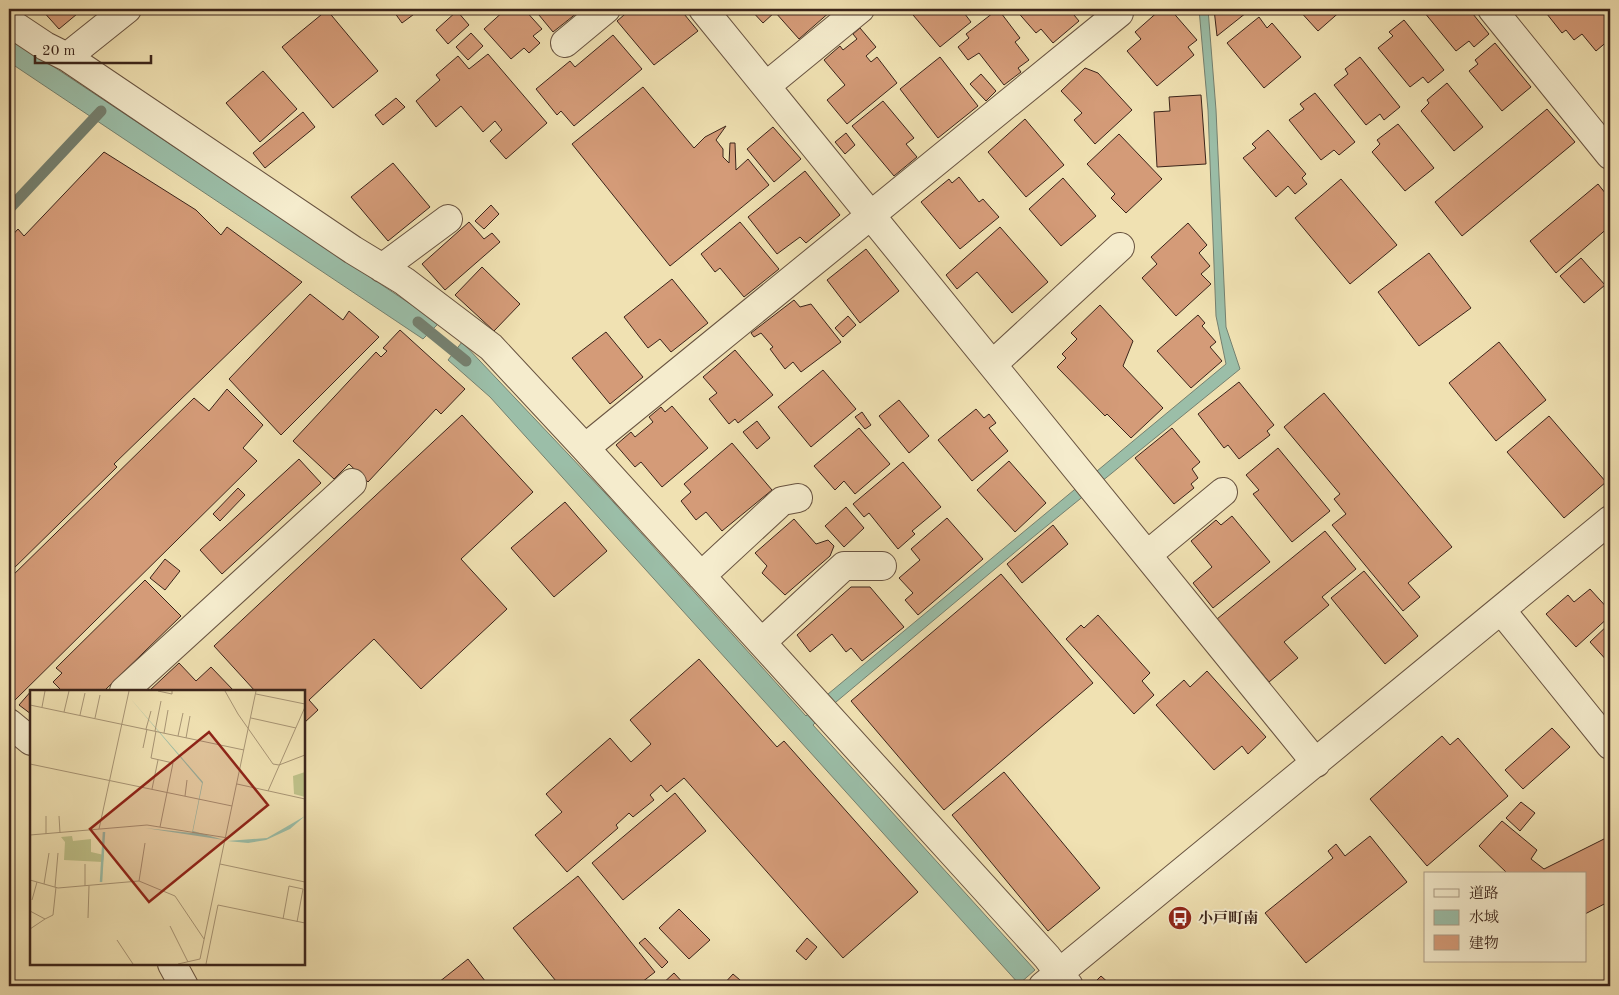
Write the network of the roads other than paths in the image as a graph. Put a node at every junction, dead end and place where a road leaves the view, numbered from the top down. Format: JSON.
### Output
{"nodes":[{"id":1,"x":127,"y":9,"type":"edge"},
{"id":2,"x":606,"y":9,"type":"edge"},
{"id":3,"x":703,"y":9,"type":"edge"},
{"id":4,"x":860,"y":9,"type":"edge"},
{"id":5,"x":1115,"y":9,"type":"edge"},
{"id":6,"x":1492,"y":9,"type":"edge"},
{"id":7,"x":9,"y":22,"type":"edge"},
{"id":8,"x":565,"y":43,"type":"dead end"},
{"id":9,"x":67,"y":57,"type":"junction"},
{"id":10,"x":766,"y":86,"type":"junction"},
{"id":11,"x":1610,"y":155,"type":"edge"},
{"id":12,"x":871,"y":215,"type":"junction"},
{"id":13,"x":448,"y":220,"type":"dead end"},
{"id":14,"x":1120,"y":247,"type":"dead end"},
{"id":15,"x":382,"y":268,"type":"junction"},
{"id":16,"x":993,"y":364,"type":"junction"},
{"id":17,"x":585,"y":448,"type":"junction"},
{"id":18,"x":352,"y":483,"type":"dead end"},
{"id":19,"x":1223,"y":492,"type":"dead end"},
{"id":20,"x":798,"y":498,"type":"dead end"},
{"id":21,"x":1610,"y":520,"type":"edge"},
{"id":22,"x":1147,"y":555,"type":"junction"},
{"id":23,"x":882,"y":566,"type":"dead end"},
{"id":24,"x":702,"y":576,"type":"junction"},
{"id":25,"x":1501,"y":610,"type":"junction"},
{"id":26,"x":762,"y":642,"type":"junction"},
{"id":27,"x":125,"y":690,"type":"edge"},
{"id":28,"x":9,"y":723,"type":"edge"},
{"id":29,"x":30,"y":740,"type":"edge"},
{"id":30,"x":1610,"y":745,"type":"edge"},
{"id":31,"x":1316,"y":763,"type":"junction"},
{"id":32,"x":173,"y":965,"type":"edge"},
{"id":33,"x":1056,"y":981,"type":"edge"},
{"id":34,"x":184,"y":986,"type":"edge"}],
"edges":[{"from":1,"to":9,"type":"street"},
{"from":2,"to":8,"type":"street"},
{"from":3,"to":10,"type":"street"},
{"from":4,"to":10,"type":"street"},
{"from":5,"to":12,"type":"street"},
{"from":6,"to":11,"type":"street"},
{"from":7,"to":9,"type":"street"},
{"from":9,"to":15,"type":"street"},
{"from":10,"to":12,"type":"street"},
{"from":12,"to":16,"type":"street"},
{"from":12,"to":17,"type":"street"},
{"from":13,"to":15,"type":"street"},
{"from":14,"to":16,"type":"street"},
{"from":15,"to":17,"type":"street"},
{"from":16,"to":22,"type":"street"},
{"from":17,"to":24,"type":"street"},
{"from":18,"to":27,"type":"street"},
{"from":19,"to":22,"type":"street"},
{"from":20,"to":24,"type":"street"},
{"from":21,"to":25,"type":"street"},
{"from":22,"to":31,"type":"street"},
{"from":23,"to":26,"type":"street"},
{"from":24,"to":26,"type":"street"},
{"from":25,"to":30,"type":"street"},
{"from":25,"to":31,"type":"street"},
{"from":26,"to":33,"type":"street"},
{"from":28,"to":29,"type":"street"},
{"from":31,"to":33,"type":"street"},
{"from":32,"to":34,"type":"street"}]}
